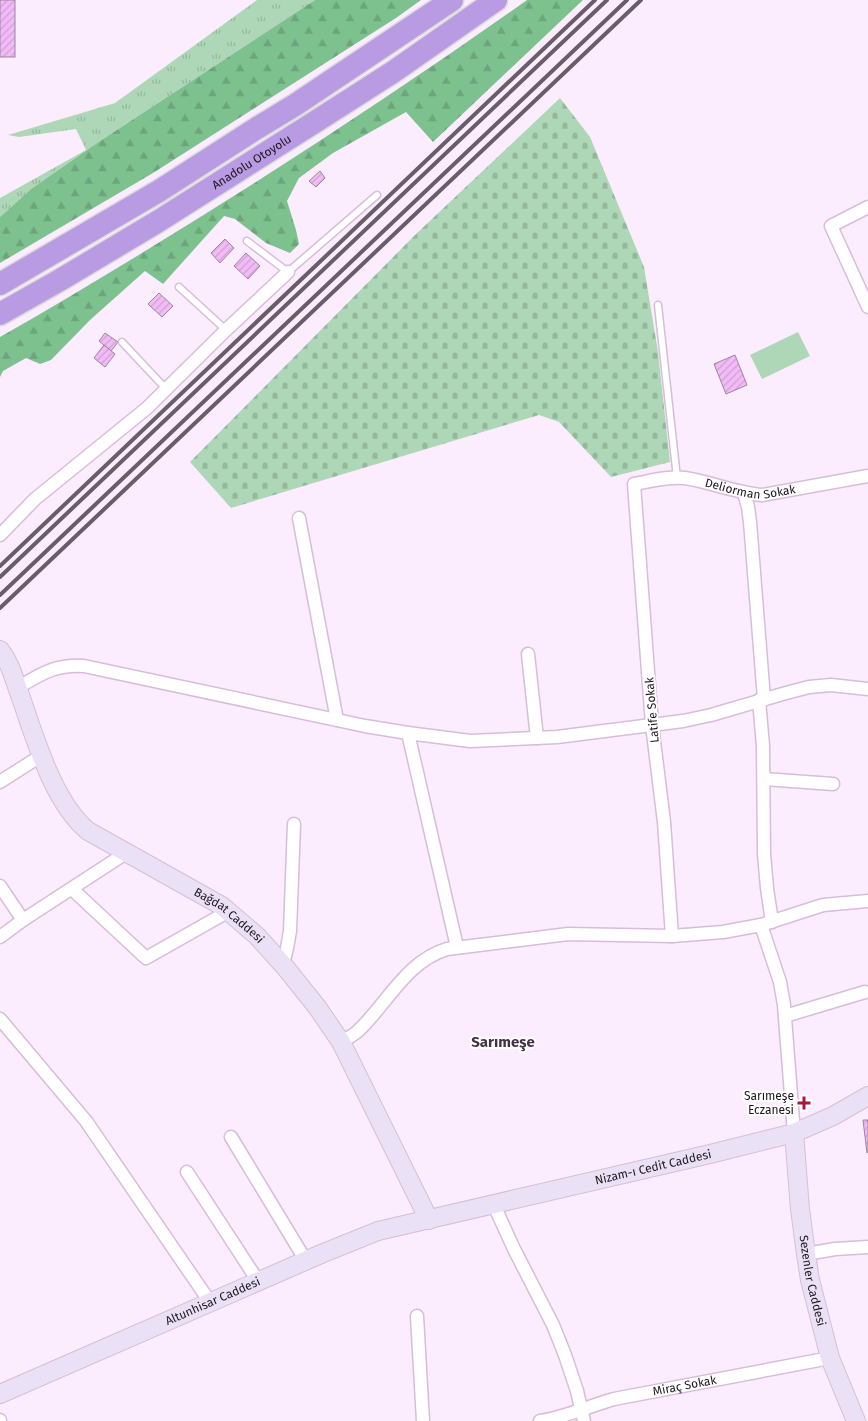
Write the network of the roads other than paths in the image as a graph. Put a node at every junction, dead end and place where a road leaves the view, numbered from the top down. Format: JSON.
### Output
{"nodes":[{"id":1,"x":452,"y":0,"type":"edge"},
{"id":2,"x":496,"y":0,"type":"edge"},
{"id":3,"x":377,"y":195,"type":"dead end"},
{"id":4,"x":868,"y":206,"type":"edge"},
{"id":5,"x":247,"y":241,"type":"dead end"},
{"id":6,"x":288,"y":272,"type":"junction"},
{"id":7,"x":0,"y":284,"type":"edge"},
{"id":8,"x":179,"y":288,"type":"dead end"},
{"id":9,"x":658,"y":305,"type":"dead end"},
{"id":10,"x":868,"y":307,"type":"edge"},
{"id":11,"x":0,"y":314,"type":"edge"},
{"id":12,"x":226,"y":330,"type":"junction"},
{"id":13,"x":122,"y":342,"type":"dead end"},
{"id":14,"x":167,"y":390,"type":"junction"},
{"id":15,"x":868,"y":476,"type":"edge"},
{"id":16,"x":677,"y":478,"type":"junction"},
{"id":17,"x":634,"y":484,"type":"joint"},
{"id":18,"x":744,"y":493,"type":"junction"},
{"id":19,"x":299,"y":518,"type":"dead end"},
{"id":20,"x":0,"y":535,"type":"edge"},
{"id":21,"x":0,"y":650,"type":"edge"},
{"id":22,"x":528,"y":654,"type":"dead end"},
{"id":23,"x":17,"y":688,"type":"junction"},
{"id":24,"x":868,"y":689,"type":"edge"},
{"id":25,"x":761,"y":700,"type":"junction"},
{"id":26,"x":337,"y":720,"type":"junction"},
{"id":27,"x":652,"y":725,"type":"junction"},
{"id":28,"x":408,"y":733,"type":"junction"},
{"id":29,"x":537,"y":738,"type":"junction"},
{"id":30,"x":42,"y":755,"type":"junction"},
{"id":31,"x":764,"y":779,"type":"junction"},
{"id":32,"x":0,"y":782,"type":"edge"},
{"id":33,"x":833,"y":784,"type":"dead end"},
{"id":34,"x":294,"y":824,"type":"dead end"},
{"id":35,"x":126,"y":853,"type":"junction"},
{"id":36,"x":0,"y":886,"type":"edge"},
{"id":37,"x":72,"y":888,"type":"junction"},
{"id":38,"x":868,"y":901,"type":"edge"},
{"id":39,"x":229,"y":912,"type":"junction"},
{"id":40,"x":24,"y":920,"type":"junction"},
{"id":41,"x":767,"y":924,"type":"junction"},
{"id":42,"x":672,"y":936,"type":"junction"},
{"id":43,"x":0,"y":937,"type":"edge"},
{"id":44,"x":457,"y":947,"type":"junction"},
{"id":45,"x":283,"y":965,"type":"junction"},
{"id":46,"x":865,"y":992,"type":"dead end"},
{"id":47,"x":785,"y":1016,"type":"junction"},
{"id":48,"x":0,"y":1020,"type":"edge"},
{"id":49,"x":341,"y":1042,"type":"junction"},
{"id":50,"x":868,"y":1096,"type":"edge"},
{"id":51,"x":794,"y":1133,"type":"junction"},
{"id":52,"x":231,"y":1138,"type":"dead end"},
{"id":53,"x":187,"y":1172,"type":"dead end"},
{"id":54,"x":493,"y":1203,"type":"junction"},
{"id":55,"x":429,"y":1220,"type":"junction"},
{"id":56,"x":868,"y":1247,"type":"edge"},
{"id":57,"x":806,"y":1254,"type":"junction"},
{"id":58,"x":306,"y":1261,"type":"junction"},
{"id":59,"x":258,"y":1281,"type":"junction"},
{"id":60,"x":210,"y":1302,"type":"junction"},
{"id":61,"x":417,"y":1316,"type":"dead end"},
{"id":62,"x":830,"y":1358,"type":"junction"},
{"id":63,"x":0,"y":1394,"type":"edge"},
{"id":64,"x":582,"y":1415,"type":"edge"},
{"id":65,"x":423,"y":1421,"type":"edge"},
{"id":66,"x":540,"y":1421,"type":"edge"},
{"id":67,"x":856,"y":1421,"type":"edge"}],
"edges":[{"from":1,"to":7,"type":"highway","name":"Anadolu Otoyolu"},
{"from":2,"to":11,"type":"highway","name":"Anadolu Otoyolu"},
{"from":3,"to":6,"type":"lane"},
{"from":4,"to":10,"type":"street"},
{"from":5,"to":6,"type":"lane"},
{"from":6,"to":12,"type":"street"},
{"from":8,"to":12,"type":"lane"},
{"from":9,"to":16,"type":"lane"},
{"from":12,"to":14,"type":"street"},
{"from":13,"to":14,"type":"lane"},
{"from":14,"to":20,"type":"street"},
{"from":15,"to":18,"type":"street","name":"Deliorman Sokak"},
{"from":16,"to":17,"type":"street","name":"Deliorman Sokak"},
{"from":16,"to":18,"type":"street","name":"Deliorman Sokak"},
{"from":17,"to":27,"type":"street","name":"Latife Sokak"},
{"from":18,"to":25,"type":"street"},
{"from":19,"to":26,"type":"street"},
{"from":21,"to":23,"type":"street","name":"Bağdat Caddesi"},
{"from":22,"to":29,"type":"street"},
{"from":23,"to":26,"type":"street"},
{"from":23,"to":30,"type":"street","name":"Bağdat Caddesi"},
{"from":24,"to":25,"type":"street"},
{"from":25,"to":27,"type":"street"},
{"from":25,"to":31,"type":"street"},
{"from":26,"to":28,"type":"street"},
{"from":27,"to":29,"type":"street"},
{"from":27,"to":42,"type":"street","name":"Latife Sokak"},
{"from":28,"to":29,"type":"street"},
{"from":28,"to":44,"type":"street"},
{"from":30,"to":32,"type":"street"},
{"from":30,"to":35,"type":"street","name":"Bağdat Caddesi"},
{"from":31,"to":33,"type":"street"},
{"from":31,"to":41,"type":"street"},
{"from":34,"to":45,"type":"street"},
{"from":35,"to":37,"type":"street"},
{"from":35,"to":39,"type":"street","name":"Bağdat Caddesi"},
{"from":36,"to":40,"type":"street"},
{"from":37,"to":39,"type":"street"},
{"from":37,"to":40,"type":"street"},
{"from":38,"to":41,"type":"street"},
{"from":39,"to":45,"type":"street","name":"Bağdat Caddesi"},
{"from":40,"to":43,"type":"street"},
{"from":41,"to":42,"type":"street"},
{"from":41,"to":47,"type":"street"},
{"from":42,"to":44,"type":"street"},
{"from":44,"to":49,"type":"street"},
{"from":45,"to":49,"type":"street","name":"Bağdat Caddesi"},
{"from":46,"to":47,"type":"street"},
{"from":47,"to":51,"type":"street"},
{"from":48,"to":60,"type":"street"},
{"from":49,"to":55,"type":"street","name":"Bağdat Caddesi"},
{"from":50,"to":51,"type":"street","name":"Nizam-ı Cedit Caddesi"},
{"from":51,"to":54,"type":"street","name":"Nizam-ı Cedit Caddesi"},
{"from":51,"to":57,"type":"street","name":"Sezenler Caddesi"},
{"from":52,"to":58,"type":"street"},
{"from":53,"to":59,"type":"street"},
{"from":54,"to":55,"type":"street","name":"Nizam-ı Cedit Caddesi"},
{"from":54,"to":64,"type":"street"},
{"from":55,"to":58,"type":"street","name":"Altunhisar Caddesi"},
{"from":56,"to":57,"type":"street"},
{"from":57,"to":62,"type":"street","name":"Sezenler Caddesi"},
{"from":58,"to":59,"type":"street","name":"Altunhisar Caddesi"},
{"from":59,"to":60,"type":"street","name":"Altunhisar Caddesi"},
{"from":60,"to":63,"type":"street","name":"Altunhisar Caddesi"},
{"from":61,"to":65,"type":"street"},
{"from":62,"to":64,"type":"street","name":"Miraç Sokak"},
{"from":62,"to":67,"type":"street","name":"Sezenler Caddesi"},
{"from":64,"to":66,"type":"street","name":"Miraç Sokak"}]}
